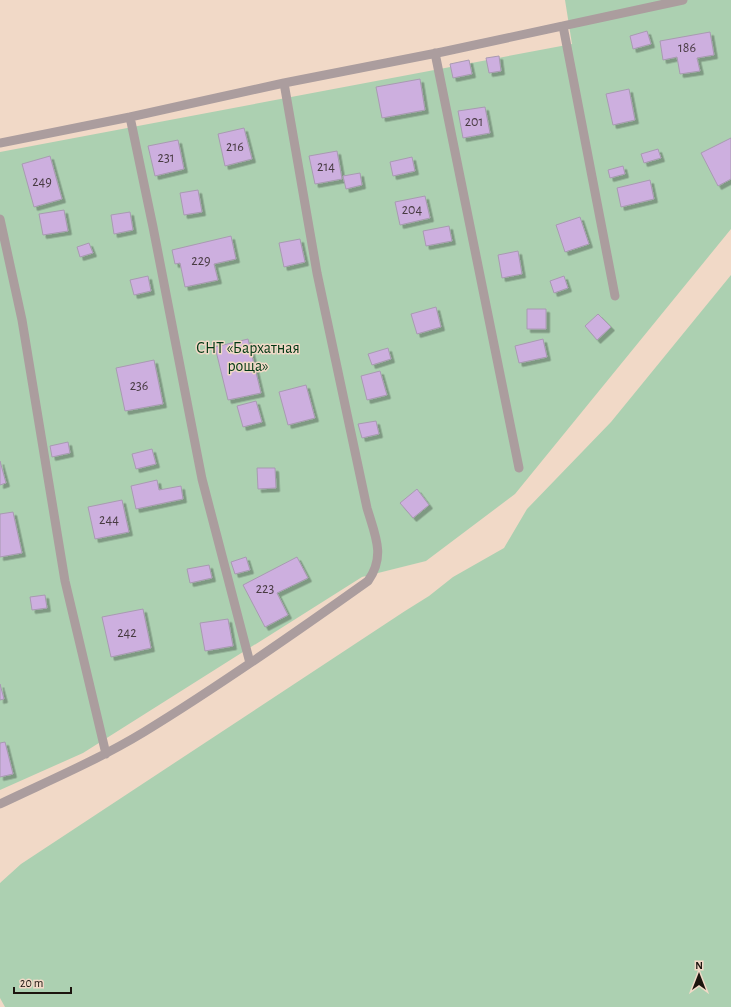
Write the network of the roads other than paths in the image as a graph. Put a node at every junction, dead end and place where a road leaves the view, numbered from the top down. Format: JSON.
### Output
{"nodes":[{"id":1,"x":683,"y":0,"type":"edge"},
{"id":2,"x":563,"y":26,"type":"junction"},
{"id":3,"x":435,"y":53,"type":"junction"},
{"id":4,"x":284,"y":83,"type":"junction"},
{"id":5,"x":130,"y":117,"type":"junction"},
{"id":6,"x":0,"y":143,"type":"edge"},
{"id":7,"x":0,"y":219,"type":"edge"},
{"id":8,"x":615,"y":296,"type":"dead end"},
{"id":9,"x":519,"y":468,"type":"dead end"},
{"id":10,"x":250,"y":663,"type":"junction"},
{"id":11,"x":106,"y":754,"type":"junction"},
{"id":12,"x":0,"y":804,"type":"edge"}],
"edges":[{"from":1,"to":2,"type":"lane"},
{"from":2,"to":3,"type":"lane"},
{"from":2,"to":8,"type":"lane"},
{"from":3,"to":4,"type":"lane"},
{"from":3,"to":9,"type":"lane"},
{"from":4,"to":5,"type":"lane"},
{"from":4,"to":10,"type":"lane"},
{"from":5,"to":6,"type":"lane"},
{"from":5,"to":10,"type":"lane"},
{"from":7,"to":11,"type":"lane"},
{"from":10,"to":11,"type":"lane"},
{"from":11,"to":12,"type":"lane"}]}
